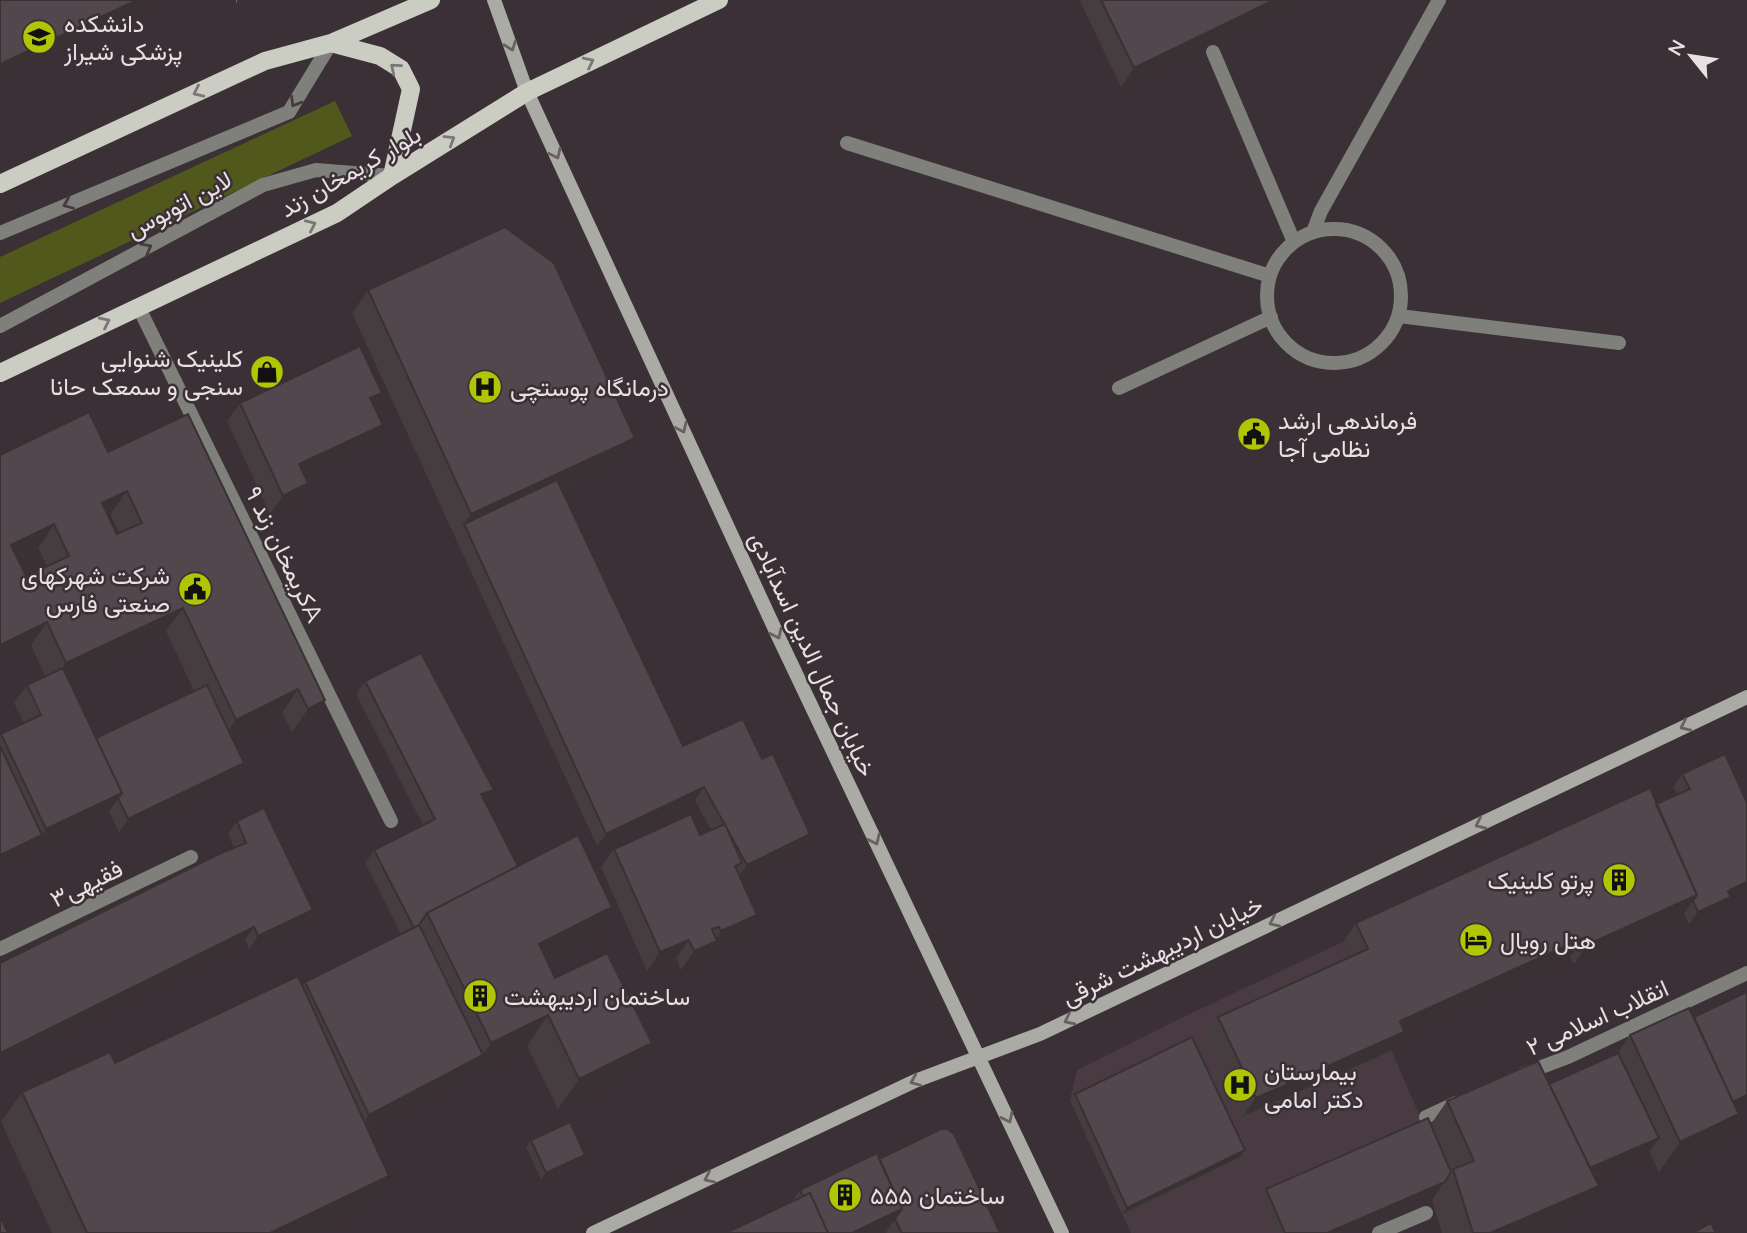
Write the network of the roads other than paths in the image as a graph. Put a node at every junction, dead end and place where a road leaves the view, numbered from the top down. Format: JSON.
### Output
{"nodes":[{"id":1,"x":431,"y":0,"type":"edge"},
{"id":2,"x":494,"y":0,"type":"edge"},
{"id":3,"x":719,"y":0,"type":"edge"},
{"id":4,"x":1440,"y":0,"type":"edge"},
{"id":5,"x":331,"y":43,"type":"junction"},
{"id":6,"x":1213,"y":51,"type":"edge"},
{"id":7,"x":527,"y":92,"type":"junction"},
{"id":8,"x":847,"y":143,"type":"dead end"},
{"id":9,"x":392,"y":176,"type":"junction"},
{"id":10,"x":0,"y":184,"type":"edge"},
{"id":11,"x":1313,"y":232,"type":"junction"},
{"id":12,"x":0,"y":233,"type":"edge"},
{"id":13,"x":1294,"y":242,"type":"junction"},
{"id":14,"x":1270,"y":276,"type":"junction"},
{"id":15,"x":138,"y":306,"type":"junction"},
{"id":16,"x":1399,"y":316,"type":"junction"},
{"id":17,"x":1271,"y":317,"type":"junction"},
{"id":18,"x":0,"y":326,"type":"edge"},
{"id":19,"x":1619,"y":343,"type":"dead end"},
{"id":20,"x":0,"y":373,"type":"edge"},
{"id":21,"x":1119,"y":388,"type":"dead end"},
{"id":22,"x":1747,"y":697,"type":"edge"},
{"id":23,"x":391,"y":821,"type":"dead end"},
{"id":24,"x":191,"y":858,"type":"dead end"},
{"id":25,"x":0,"y":949,"type":"edge"},
{"id":26,"x":1747,"y":973,"type":"edge"},
{"id":27,"x":978,"y":1057,"type":"junction"},
{"id":28,"x":1512,"y":1078,"type":"edge"},
{"id":29,"x":1475,"y":1095,"type":"edge"},
{"id":30,"x":1426,"y":1117,"type":"edge"},
{"id":31,"x":1426,"y":1213,"type":"dead end"},
{"id":32,"x":593,"y":1233,"type":"edge"},
{"id":33,"x":1062,"y":1233,"type":"edge"},
{"id":34,"x":1379,"y":1233,"type":"edge"}],
"edges":[{"from":1,"to":5,"type":"main road"},
{"from":2,"to":7,"type":"main road","name":"خیابان جمال الدین اسدآبادی","one_way":true},
{"from":7,"to":3,"type":"main road","name":"بلوار کریمخان زند","one_way":true},
{"from":4,"to":11,"type":"street"},
{"from":9,"to":5,"type":"main road","one_way":true},
{"from":5,"to":10,"type":"main road","one_way":true},
{"from":5,"to":12,"type":"street","name":"لاین اتوبوس","one_way":true},
{"from":6,"to":13,"type":"street"},
{"from":9,"to":7,"type":"main road","name":"بلوار کریمخان زند","one_way":true},
{"from":7,"to":27,"type":"main road","name":"خیابان جمال الدین اسدآبادی","one_way":true},
{"from":8,"to":14,"type":"street"},
{"from":15,"to":9,"type":"main road","name":"بلوار کریمخان زند","one_way":true},
{"from":18,"to":9,"type":"street","name":"لاین اتوبوس","one_way":true},
{"from":11,"to":13,"type":"street"},
{"from":11,"to":16,"type":"street"},
{"from":13,"to":14,"type":"street"},
{"from":14,"to":17,"type":"street"},
{"from":20,"to":15,"type":"main road","name":"بلوار کریمخان زند","one_way":true},
{"from":15,"to":23,"type":"street","name":"کریمخان زند ۹A"},
{"from":16,"to":17,"type":"street"},
{"from":16,"to":19,"type":"street"},
{"from":17,"to":21,"type":"street"},
{"from":22,"to":27,"type":"main road","name":"خیابان اردیبهشت شرقی","one_way":true},
{"from":24,"to":25,"type":"street","name":"فقیهی۳"},
{"from":26,"to":28,"type":"street","name":"۲ انقلاب اسلامی"},
{"from":27,"to":32,"type":"main road","name":"خیابان اردیبهشت شرقی","one_way":true},
{"from":27,"to":33,"type":"main road","name":"خیابان جمال الدین اسدآبادی","one_way":true},
{"from":29,"to":30,"type":"street"},
{"from":31,"to":34,"type":"street"}]}
